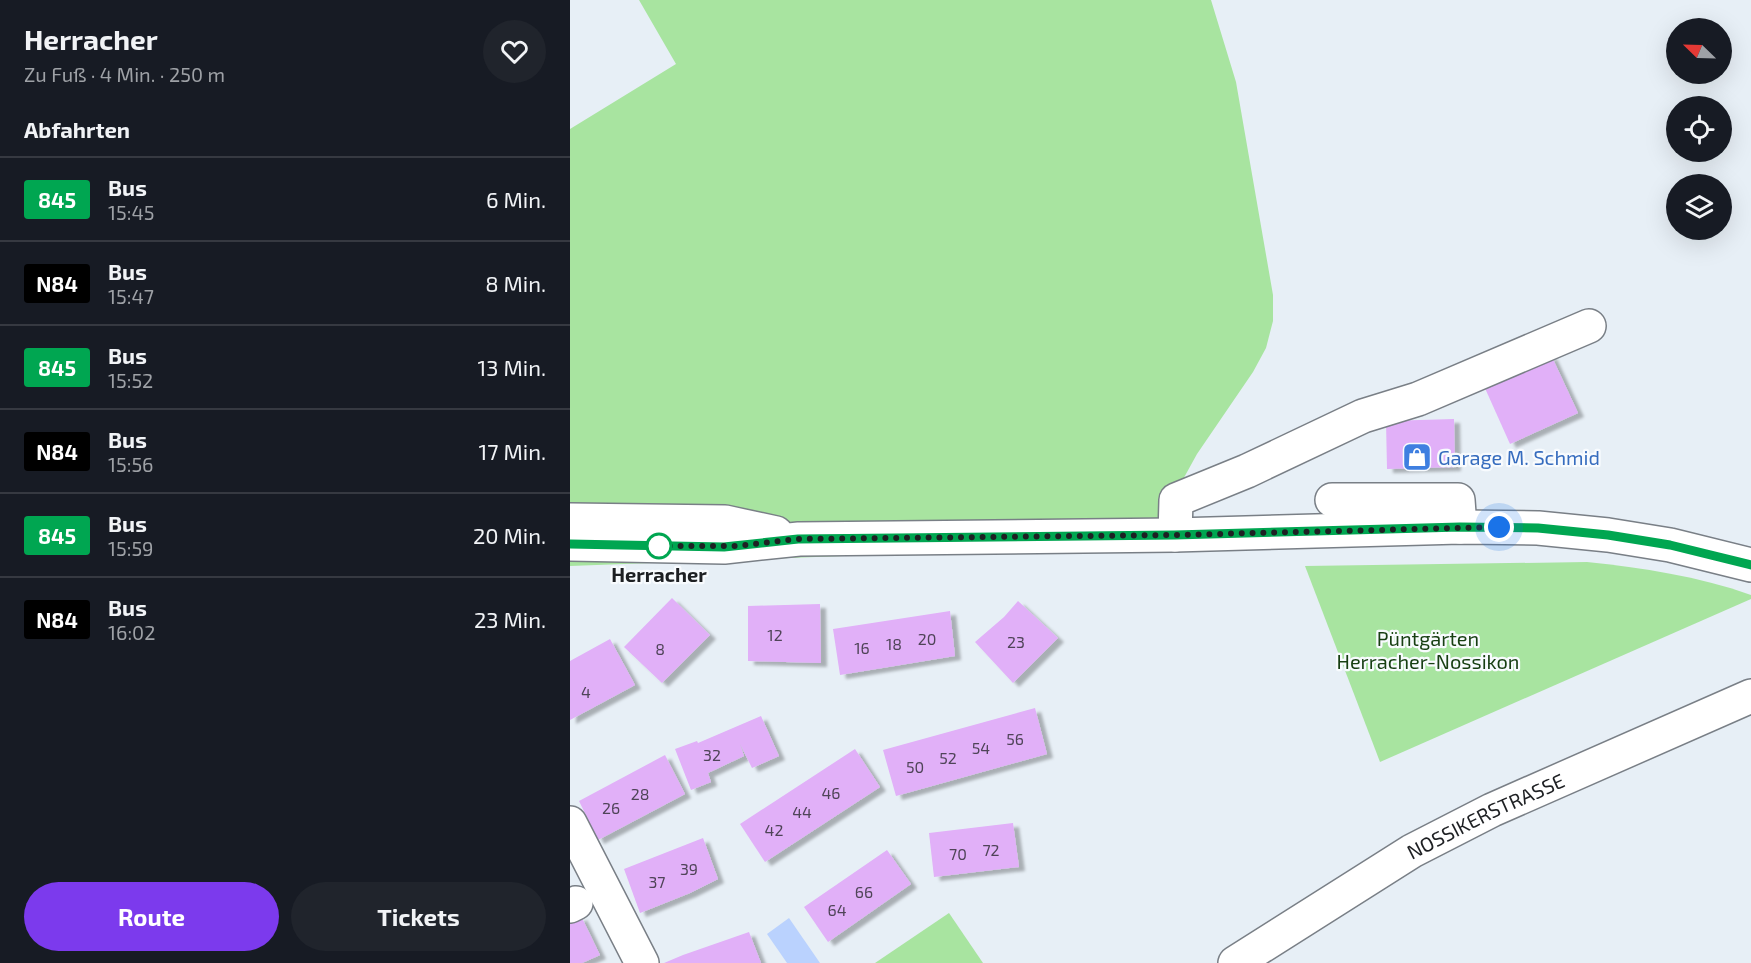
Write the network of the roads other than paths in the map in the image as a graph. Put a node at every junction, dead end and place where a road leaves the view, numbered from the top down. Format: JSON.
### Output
{"nodes":[{"id":1,"x":1589,"y":326,"type":"dead end"},
{"id":2,"x":1332,"y":500,"type":"dead end"},
{"id":3,"x":570,"y":520,"type":"edge"},
{"id":4,"x":1460,"y":527,"type":"junction"},
{"id":5,"x":1175,"y":535,"type":"junction"},
{"id":6,"x":798,"y":539,"type":"junction"},
{"id":7,"x":570,"y":544,"type":"edge"},
{"id":8,"x":1751,"y":565,"type":"edge"},
{"id":9,"x":1751,"y":696,"type":"edge"},
{"id":10,"x":570,"y":823,"type":"edge"},
{"id":11,"x":642,"y":963,"type":"edge"},
{"id":12,"x":1236,"y":963,"type":"edge"}],
"edges":[{"from":1,"to":5,"type":"street"},
{"from":2,"to":4,"type":"street"},
{"from":3,"to":6,"type":"street"},
{"from":4,"to":5,"type":"street"},
{"from":4,"to":8,"type":"street"},
{"from":5,"to":6,"type":"street"},
{"from":6,"to":7,"type":"street"},
{"from":9,"to":12,"type":"street","name":"NOSSIKERSTRASSE"},
{"from":10,"to":11,"type":"street"}]}
